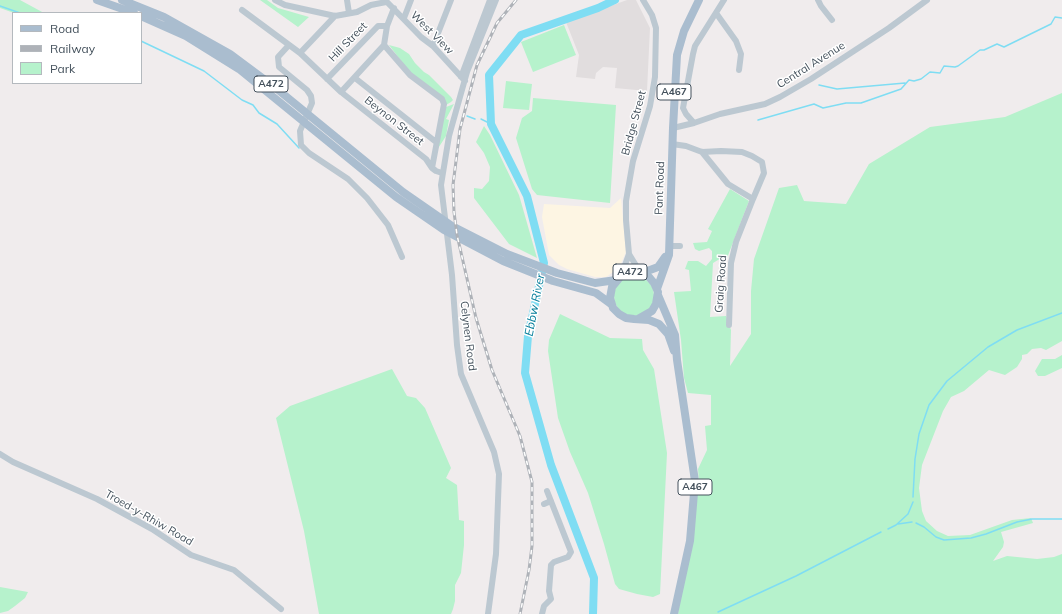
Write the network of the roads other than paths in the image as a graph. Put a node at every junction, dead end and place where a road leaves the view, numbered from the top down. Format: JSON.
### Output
{"nodes":[{"id":1,"x":97,"y":0,"type":"edge"},
{"id":2,"x":122,"y":0,"type":"edge"},
{"id":3,"x":275,"y":0,"type":"edge"},
{"id":4,"x":347,"y":0,"type":"edge"},
{"id":5,"x":411,"y":0,"type":"edge"},
{"id":6,"x":451,"y":0,"type":"edge"},
{"id":7,"x":490,"y":0,"type":"edge"},
{"id":8,"x":496,"y":0,"type":"edge"},
{"id":9,"x":643,"y":0,"type":"edge"},
{"id":10,"x":699,"y":0,"type":"edge"},
{"id":11,"x":724,"y":0,"type":"edge"},
{"id":12,"x":818,"y":0,"type":"edge"},
{"id":13,"x":927,"y":0,"type":"edge"},
{"id":14,"x":386,"y":1,"type":"edge"},
{"id":15,"x":394,"y":8,"type":"junction"},
{"id":16,"x":242,"y":10,"type":"dead end"},
{"id":17,"x":131,"y":12,"type":"edge"},
{"id":18,"x":716,"y":13,"type":"junction"},
{"id":19,"x":349,"y":14,"type":"junction"},
{"id":20,"x":142,"y":16,"type":"edge"},
{"id":21,"x":335,"y":16,"type":"junction"},
{"id":22,"x":404,"y":18,"type":"junction"},
{"id":23,"x":832,"y":20,"type":"dead end"},
{"id":24,"x":387,"y":26,"type":"junction"},
{"id":25,"x":289,"y":45,"type":"junction"},
{"id":26,"x":384,"y":45,"type":"junction"},
{"id":27,"x":433,"y":46,"type":"junction"},
{"id":28,"x":300,"y":53,"type":"junction"},
{"id":29,"x":740,"y":70,"type":"dead end"},
{"id":30,"x":355,"y":78,"type":"junction"},
{"id":31,"x":326,"y":79,"type":"junction"},
{"id":32,"x":463,"y":79,"type":"junction"},
{"id":33,"x":342,"y":92,"type":"junction"},
{"id":34,"x":694,"y":123,"type":"junction"},
{"id":35,"x":673,"y":128,"type":"junction"},
{"id":36,"x":436,"y":142,"type":"junction"},
{"id":37,"x":672,"y":144,"type":"junction"},
{"id":38,"x":702,"y":152,"type":"junction"},
{"id":39,"x":432,"y":168,"type":"junction"},
{"id":40,"x":442,"y":172,"type":"junction"},
{"id":41,"x":399,"y":195,"type":"junction"},
{"id":42,"x":753,"y":200,"type":"junction"},
{"id":43,"x":680,"y":246,"type":"dead end"},
{"id":44,"x":669,"y":248,"type":"junction"},
{"id":45,"x":629,"y":254,"type":"junction"},
{"id":46,"x":402,"y":257,"type":"dead end"},
{"id":47,"x":641,"y":272,"type":"junction"},
{"id":48,"x":618,"y":278,"type":"junction"},
{"id":49,"x":577,"y":283,"type":"junction"},
{"id":50,"x":658,"y":292,"type":"junction"},
{"id":51,"x":611,"y":304,"type":"junction"},
{"id":52,"x":638,"y":319,"type":"junction"},
{"id":53,"x":729,"y":325,"type":"dead end"},
{"id":54,"x":677,"y":360,"type":"junction"},
{"id":55,"x":0,"y":454,"type":"edge"},
{"id":56,"x":547,"y":491,"type":"dead end"},
{"id":57,"x":551,"y":501,"type":"junction"},
{"id":58,"x":544,"y":504,"type":"dead end"},
{"id":59,"x":551,"y":599,"type":"junction"},
{"id":60,"x":558,"y":599,"type":"dead end"},
{"id":61,"x":281,"y":609,"type":"dead end"},
{"id":62,"x":488,"y":614,"type":"edge"},
{"id":63,"x":542,"y":614,"type":"edge"},
{"id":64,"x":674,"y":614,"type":"edge"}],
"edges":[{"from":1,"to":17,"type":"main road"},
{"from":2,"to":41,"type":"main road","number":"A472"},
{"from":3,"to":21,"type":"street"},
{"from":4,"to":19,"type":"street"},
{"from":5,"to":22,"type":"street"},
{"from":6,"to":27,"type":"street"},
{"from":7,"to":32,"type":"street"},
{"from":8,"to":32,"type":"street"},
{"from":9,"to":45,"type":"street","name":"Bridge Street"},
{"from":10,"to":35,"type":"main road","number":"A467"},
{"from":11,"to":18,"type":"street"},
{"from":12,"to":23,"type":"street"},
{"from":13,"to":34,"type":"street","name":"Central Avenue"},
{"from":14,"to":15,"type":"street","name":"West View"},
{"from":14,"to":19,"type":"street"},
{"from":15,"to":22,"type":"street","name":"West View"},
{"from":15,"to":24,"type":"street"},
{"from":16,"to":25,"type":"street","name":"Beynon Street"},
{"from":18,"to":29,"type":"street"},
{"from":18,"to":34,"type":"street"},
{"from":19,"to":21,"type":"street"},
{"from":20,"to":41,"type":"main road","number":"A472"},
{"from":21,"to":28,"type":"street"},
{"from":22,"to":27,"type":"street","name":"West View"},
{"from":24,"to":26,"type":"street"},
{"from":24,"to":31,"type":"street","name":"Hill Street"},
{"from":25,"to":28,"type":"street","name":"Beynon Street"},
{"from":25,"to":46,"type":"street"},
{"from":26,"to":30,"type":"street"},
{"from":26,"to":36,"type":"street"},
{"from":27,"to":32,"type":"street","name":"West View"},
{"from":28,"to":31,"type":"street","name":"Beynon Street"},
{"from":30,"to":33,"type":"street"},
{"from":30,"to":36,"type":"street"},
{"from":31,"to":33,"type":"street","name":"Beynon Street"},
{"from":32,"to":40,"type":"street","name":"Celynen Road"},
{"from":33,"to":39,"type":"street","name":"Beynon Street"},
{"from":34,"to":35,"type":"street","name":"Central Avenue"},
{"from":35,"to":37,"type":"main road","name":"Pant Road","number":"A467"},
{"from":36,"to":39,"type":"street"},
{"from":37,"to":38,"type":"street"},
{"from":37,"to":44,"type":"main road","name":"Pant Road","number":"A467"},
{"from":38,"to":42,"type":"street"},
{"from":38,"to":42,"type":"street","name":"Graig Road"},
{"from":39,"to":40,"type":"street"},
{"from":40,"to":62,"type":"street","name":"Celynen Road"},
{"from":41,"to":49,"type":"main road","number":"A472"},
{"from":42,"to":53,"type":"street","name":"Graig Road"},
{"from":43,"to":44,"type":"street"},
{"from":44,"to":47,"type":"main road"},
{"from":44,"to":50,"type":"main road","name":"Pant Road","number":"A467"},
{"from":45,"to":47,"type":"street","name":"Bridge Street"},
{"from":45,"to":48,"type":"street","name":"Bridge Street"},
{"from":47,"to":48,"type":"main road","number":"A472"},
{"from":47,"to":50,"type":"main road","number":"A472"},
{"from":48,"to":49,"type":"main road","number":"A472"},
{"from":48,"to":51,"type":"main road","number":"A472"},
{"from":49,"to":51,"type":"main road","number":"A472"},
{"from":50,"to":52,"type":"main road"},
{"from":50,"to":54,"type":"main road","number":"A467"},
{"from":51,"to":52,"type":"main road","number":"A472"},
{"from":52,"to":54,"type":"main road","number":"A467"},
{"from":54,"to":64,"type":"main road","number":"A467"},
{"from":55,"to":61,"type":"street","name":"Troed-y-Rhiw Road"},
{"from":56,"to":57,"type":"street"},
{"from":57,"to":58,"type":"street"},
{"from":57,"to":59,"type":"street"},
{"from":59,"to":60,"type":"street"},
{"from":59,"to":63,"type":"street"}]}
